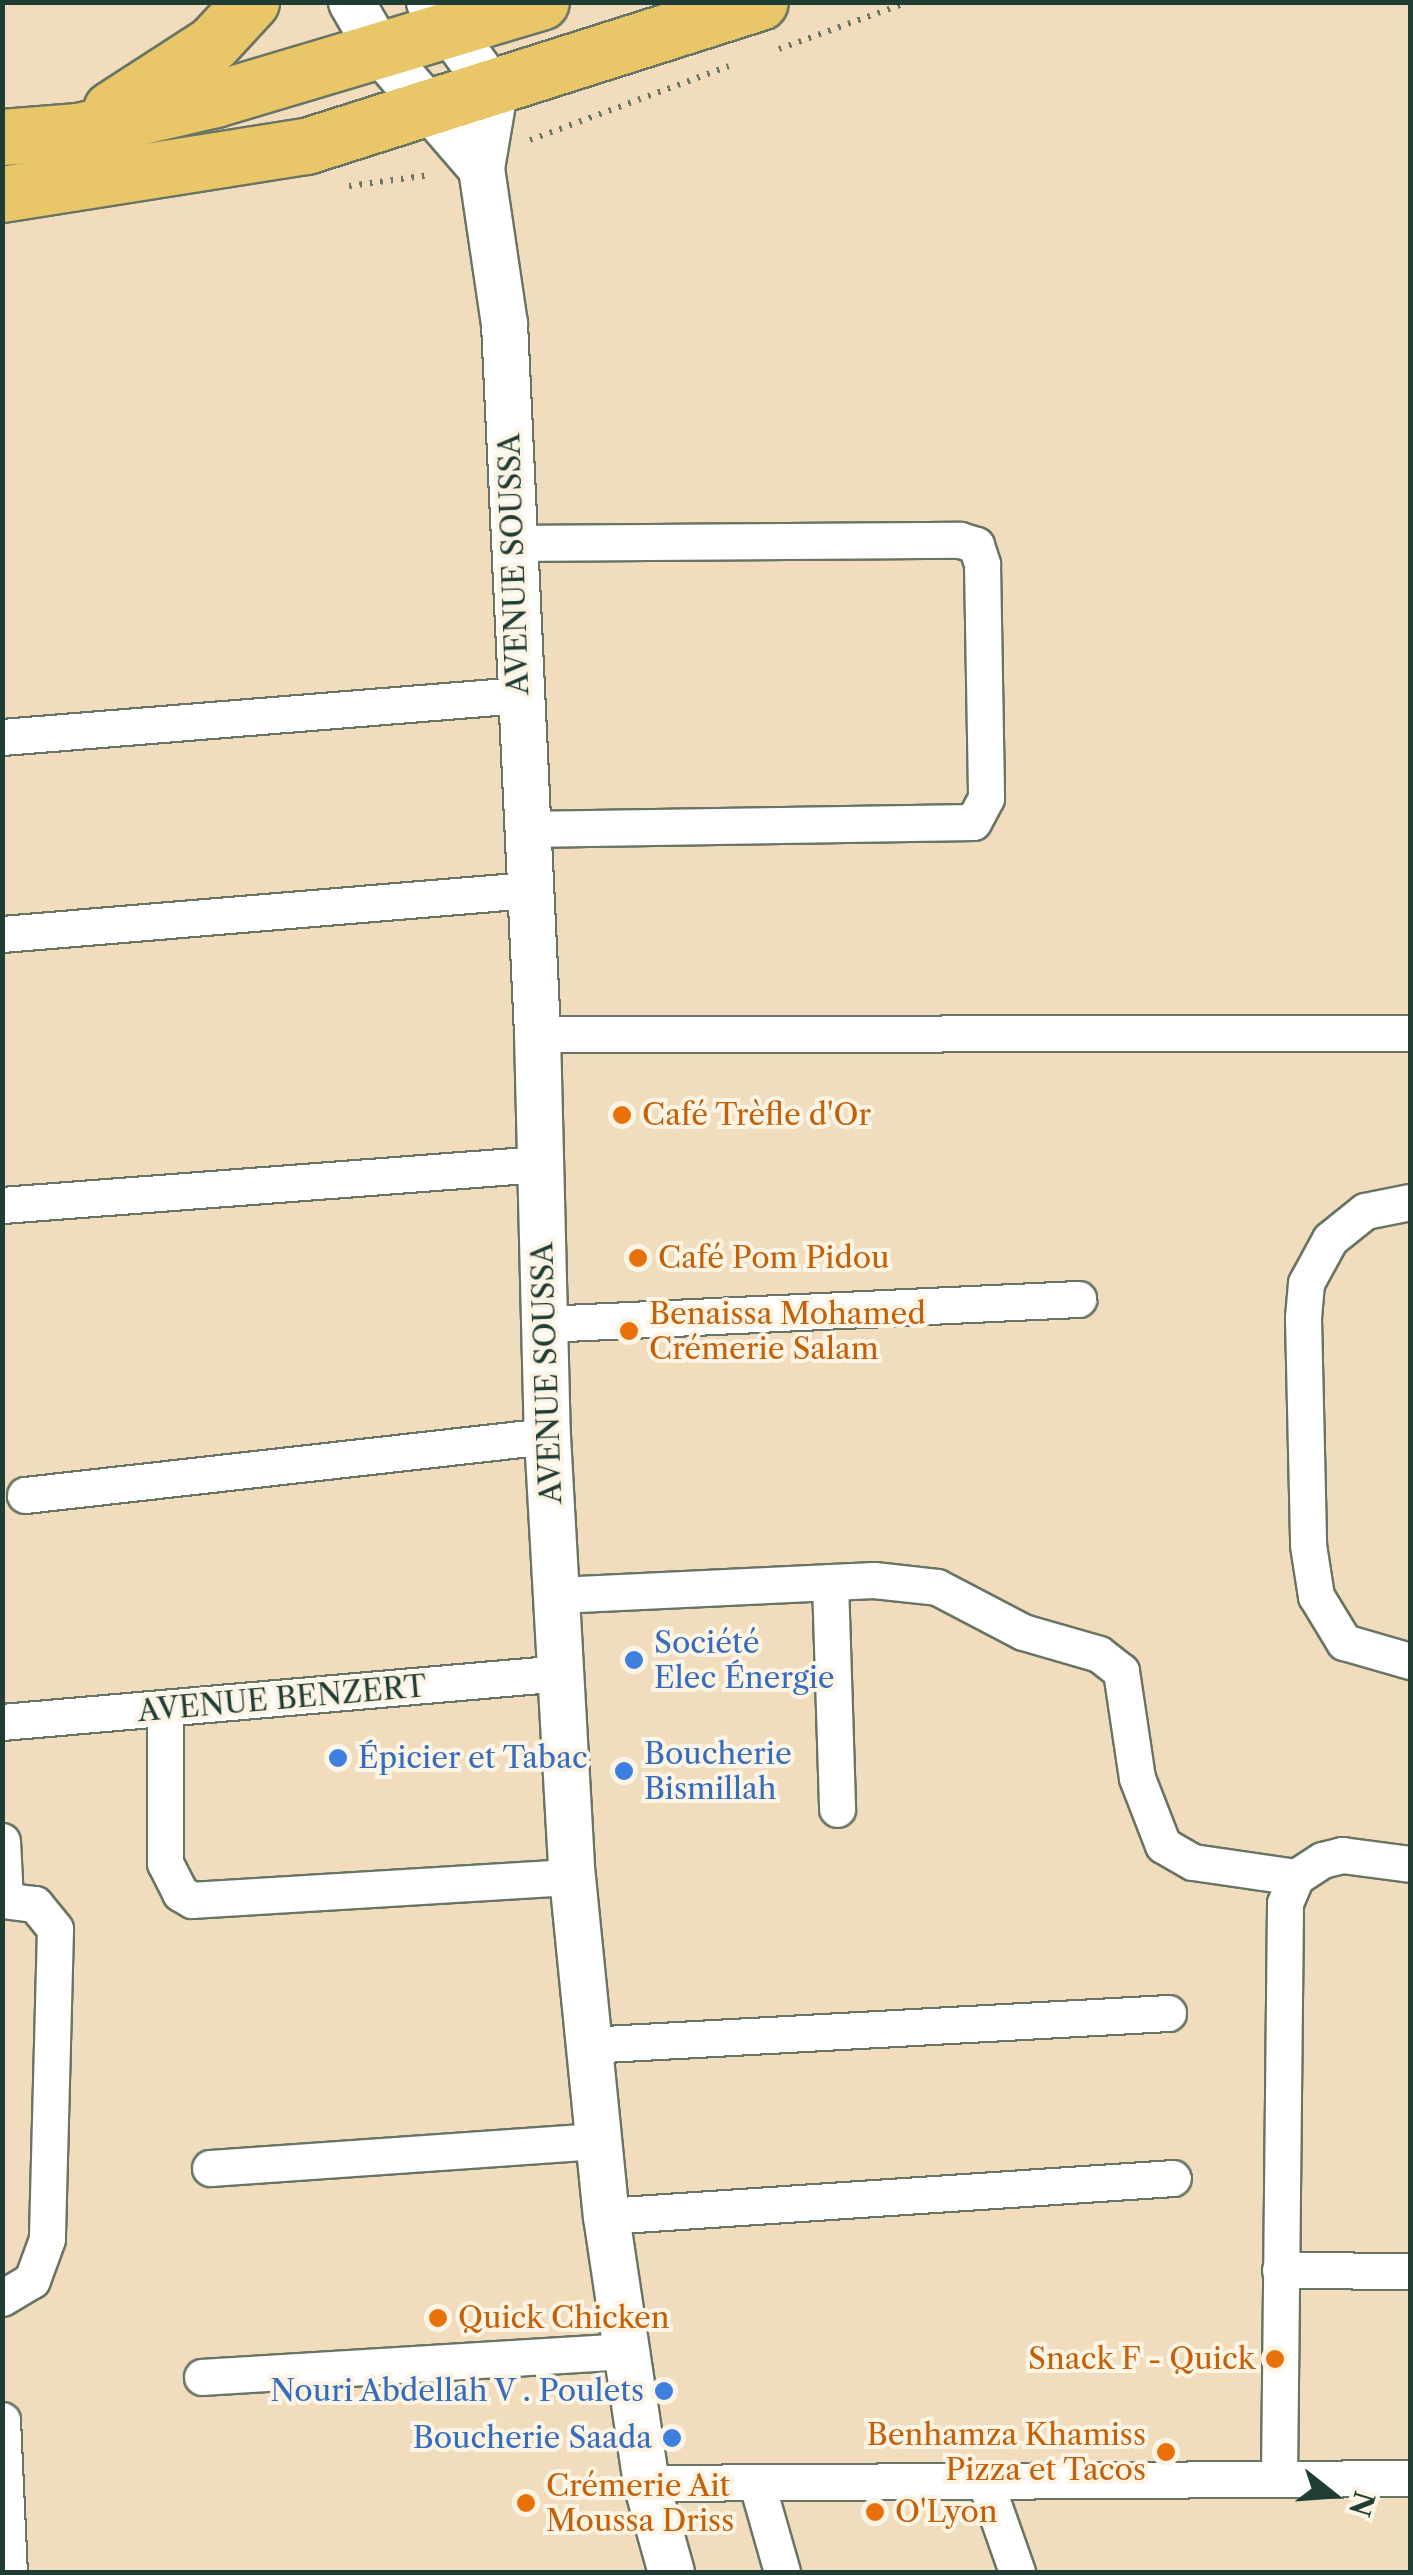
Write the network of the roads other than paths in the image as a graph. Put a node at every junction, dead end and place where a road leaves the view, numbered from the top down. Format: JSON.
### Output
{"nodes":[{"id":1,"x":251,"y":2,"type":"edge"},
{"id":2,"x":350,"y":2,"type":"edge"},
{"id":3,"x":542,"y":2,"type":"edge"},
{"id":4,"x":440,"y":16,"type":"edge"},
{"id":5,"x":762,"y":28,"type":"edge"},
{"id":6,"x":378,"y":50,"type":"junction"},
{"id":7,"x":494,"y":91,"type":"junction"},
{"id":8,"x":434,"y":110,"type":"junction"},
{"id":9,"x":78,"y":131,"type":"junction"},
{"id":10,"x":2,"y":137,"type":"edge"},
{"id":11,"x":481,"y":168,"type":"junction"},
{"id":12,"x":2,"y":194,"type":"edge"},
{"id":13,"x":510,"y":543,"type":"junction"},
{"id":14,"x":519,"y":694,"type":"junction"},
{"id":15,"x":2,"y":737,"type":"edge"},
{"id":16,"x":526,"y":829,"type":"junction"},
{"id":17,"x":528,"y":890,"type":"junction"},
{"id":18,"x":2,"y":934,"type":"edge"},
{"id":19,"x":1410,"y":1033,"type":"edge"},
{"id":20,"x":537,"y":1034,"type":"junction"},
{"id":21,"x":540,"y":1164,"type":"junction"},
{"id":22,"x":1410,"y":1202,"type":"edge"},
{"id":23,"x":2,"y":1205,"type":"edge"},
{"id":24,"x":1078,"y":1299,"type":"dead end"},
{"id":25,"x":544,"y":1324,"type":"junction"},
{"id":26,"x":547,"y":1436,"type":"junction"},
{"id":27,"x":25,"y":1495,"type":"dead end"},
{"id":28,"x":830,"y":1582,"type":"junction"},
{"id":29,"x":557,"y":1595,"type":"junction"},
{"id":30,"x":1410,"y":1661,"type":"edge"},
{"id":31,"x":562,"y":1673,"type":"junction"},
{"id":32,"x":165,"y":1711,"type":"junction"},
{"id":33,"x":2,"y":1722,"type":"edge"},
{"id":34,"x":838,"y":1809,"type":"dead end"},
{"id":35,"x":2,"y":1841,"type":"edge"},
{"id":36,"x":1410,"y":1864,"type":"edge"},
{"id":37,"x":1296,"y":1877,"type":"junction"},
{"id":38,"x":572,"y":1878,"type":"junction"},
{"id":39,"x":4,"y":1900,"type":"edge"},
{"id":40,"x":1168,"y":2012,"type":"dead end"},
{"id":41,"x":587,"y":2045,"type":"junction"},
{"id":42,"x":597,"y":2140,"type":"junction"},
{"id":43,"x":210,"y":2168,"type":"dead end"},
{"id":44,"x":1174,"y":2178,"type":"dead end"},
{"id":45,"x":606,"y":2216,"type":"junction"},
{"id":46,"x":1280,"y":2270,"type":"junction"},
{"id":47,"x":1410,"y":2271,"type":"edge"},
{"id":48,"x":2,"y":2298,"type":"edge"},
{"id":49,"x":626,"y":2351,"type":"junction"},
{"id":50,"x":202,"y":2377,"type":"dead end"},
{"id":51,"x":2,"y":2420,"type":"edge"},
{"id":52,"x":1280,"y":2478,"type":"junction"},
{"id":53,"x":1410,"y":2478,"type":"edge"},
{"id":54,"x":984,"y":2481,"type":"junction"},
{"id":55,"x":646,"y":2482,"type":"junction"},
{"id":56,"x":757,"y":2484,"type":"junction"},
{"id":57,"x":9,"y":2572,"type":"edge"},
{"id":58,"x":671,"y":2572,"type":"edge"},
{"id":59,"x":782,"y":2572,"type":"edge"},
{"id":60,"x":1017,"y":2572,"type":"edge"}],
"edges":[{"from":1,"to":9,"type":"main road"},
{"from":2,"to":6,"type":"street"},
{"from":3,"to":4,"type":"main road"},
{"from":4,"to":6,"type":"main road"},
{"from":4,"to":7,"type":"street"},
{"from":5,"to":7,"type":"main road"},
{"from":6,"to":8,"type":"street"},
{"from":6,"to":9,"type":"main road"},
{"from":7,"to":8,"type":"main road"},
{"from":7,"to":11,"type":"street","name":"AVENUE SOUSSA"},
{"from":8,"to":11,"type":"street"},
{"from":8,"to":12,"type":"main road"},
{"from":9,"to":10,"type":"main road"},
{"from":11,"to":13,"type":"street","name":"AVENUE SOUSSA"},
{"from":13,"to":14,"type":"street","name":"AVENUE SOUSSA"},
{"from":13,"to":16,"type":"street"},
{"from":14,"to":15,"type":"street"},
{"from":14,"to":16,"type":"street","name":"AVENUE SOUSSA"},
{"from":16,"to":17,"type":"street","name":"AVENUE SOUSSA"},
{"from":17,"to":18,"type":"street"},
{"from":17,"to":20,"type":"street","name":"AVENUE SOUSSA"},
{"from":19,"to":20,"type":"street"},
{"from":20,"to":21,"type":"street","name":"AVENUE SOUSSA"},
{"from":21,"to":23,"type":"street"},
{"from":21,"to":25,"type":"street","name":"AVENUE SOUSSA"},
{"from":22,"to":30,"type":"street"},
{"from":24,"to":25,"type":"street"},
{"from":25,"to":26,"type":"street","name":"AVENUE SOUSSA"},
{"from":26,"to":27,"type":"street"},
{"from":26,"to":29,"type":"street","name":"AVENUE SOUSSA"},
{"from":28,"to":29,"type":"street"},
{"from":28,"to":34,"type":"street"},
{"from":28,"to":37,"type":"street"},
{"from":29,"to":31,"type":"street","name":"AVENUE SOUSSA"},
{"from":31,"to":32,"type":"street","name":"AVENUE BENZERT"},
{"from":31,"to":38,"type":"street","name":"AVENUE SOUSSA"},
{"from":32,"to":33,"type":"street","name":"AVENUE BENZERT"},
{"from":32,"to":38,"type":"street"},
{"from":35,"to":39,"type":"street"},
{"from":36,"to":37,"type":"street"},
{"from":37,"to":46,"type":"street"},
{"from":38,"to":41,"type":"street","name":"AVENUE SOUSSA"},
{"from":39,"to":48,"type":"street"},
{"from":40,"to":41,"type":"street"},
{"from":41,"to":42,"type":"street","name":"AVENUE SOUSSA"},
{"from":42,"to":43,"type":"street"},
{"from":42,"to":45,"type":"street","name":"AVENUE SOUSSA"},
{"from":44,"to":45,"type":"street"},
{"from":45,"to":49,"type":"street","name":"AVENUE SOUSSA"},
{"from":46,"to":47,"type":"street"},
{"from":46,"to":52,"type":"street"},
{"from":49,"to":50,"type":"street"},
{"from":49,"to":55,"type":"street","name":"AVENUE SOUSSA"},
{"from":51,"to":57,"type":"street"},
{"from":52,"to":53,"type":"street"},
{"from":52,"to":54,"type":"street"},
{"from":54,"to":56,"type":"street"},
{"from":54,"to":60,"type":"street"},
{"from":55,"to":56,"type":"street"},
{"from":55,"to":58,"type":"street","name":"AVENUE SOUSSA"},
{"from":56,"to":59,"type":"street"}]}
